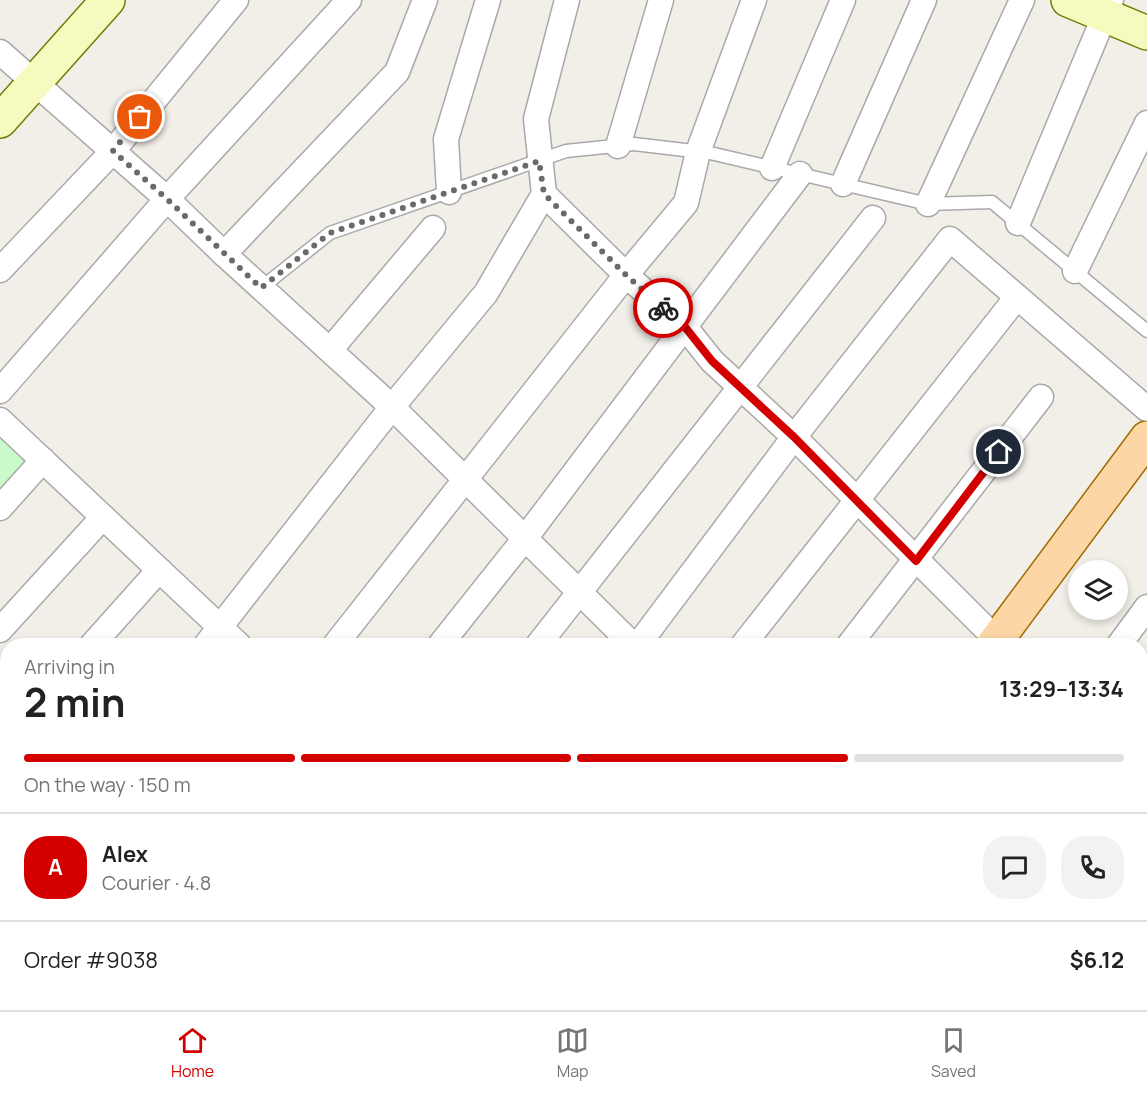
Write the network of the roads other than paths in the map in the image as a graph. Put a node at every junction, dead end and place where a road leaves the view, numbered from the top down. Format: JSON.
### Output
{"nodes":[{"id":1,"x":108,"y":0,"type":"edge"},
{"id":2,"x":236,"y":0,"type":"edge"},
{"id":3,"x":349,"y":0,"type":"edge"},
{"id":4,"x":425,"y":0,"type":"edge"},
{"id":5,"x":488,"y":0,"type":"edge"},
{"id":6,"x":567,"y":0,"type":"edge"},
{"id":7,"x":661,"y":0,"type":"edge"},
{"id":8,"x":754,"y":0,"type":"edge"},
{"id":9,"x":843,"y":0,"type":"edge"},
{"id":10,"x":924,"y":0,"type":"edge"},
{"id":11,"x":1022,"y":0,"type":"edge"},
{"id":12,"x":1068,"y":0,"type":"edge"},
{"id":13,"x":1107,"y":8,"type":"edge"},
{"id":14,"x":1147,"y":33,"type":"edge"},
{"id":15,"x":0,"y":52,"type":"edge"},
{"id":16,"x":34,"y":82,"type":"junction"},
{"id":17,"x":0,"y":121,"type":"edge"},
{"id":18,"x":1147,"y":123,"type":"edge"},
{"id":19,"x":618,"y":146,"type":"junction"},
{"id":20,"x":113,"y":151,"type":"junction"},
{"id":21,"x":698,"y":152,"type":"junction"},
{"id":22,"x":539,"y":161,"type":"junction"},
{"id":23,"x":772,"y":168,"type":"junction"},
{"id":24,"x":800,"y":174,"type":"junction"},
{"id":25,"x":843,"y":184,"type":"junction"},
{"id":26,"x":449,"y":192,"type":"junction"},
{"id":27,"x":544,"y":194,"type":"junction"},
{"id":28,"x":167,"y":199,"type":"junction"},
{"id":29,"x":928,"y":204,"type":"junction"},
{"id":30,"x":873,"y":218,"type":"dead end"},
{"id":31,"x":1018,"y":223,"type":"junction"},
{"id":32,"x":433,"y":228,"type":"dead end"},
{"id":33,"x":224,"y":254,"type":"junction"},
{"id":34,"x":0,"y":270,"type":"edge"},
{"id":35,"x":1075,"y":271,"type":"junction"},
{"id":36,"x":626,"y":275,"type":"junction"},
{"id":37,"x":261,"y":288,"type":"junction"},
{"id":38,"x":1017,"y":297,"type":"junction"},
{"id":39,"x":685,"y":327,"type":"junction"},
{"id":40,"x":1147,"y":331,"type":"edge"},
{"id":41,"x":330,"y":350,"type":"junction"},
{"id":42,"x":740,"y":388,"type":"junction"},
{"id":43,"x":0,"y":391,"type":"edge"},
{"id":44,"x":1041,"y":397,"type":"dead end"},
{"id":45,"x":392,"y":407,"type":"junction"},
{"id":46,"x":1147,"y":409,"type":"edge"},
{"id":47,"x":0,"y":420,"type":"edge"},
{"id":48,"x":794,"y":437,"type":"junction"},
{"id":49,"x":1147,"y":438,"type":"edge"},
{"id":50,"x":43,"y":460,"type":"junction"},
{"id":51,"x":465,"y":481,"type":"junction"},
{"id":52,"x":856,"y":500,"type":"junction"},
{"id":53,"x":0,"y":508,"type":"edge"},
{"id":54,"x":104,"y":517,"type":"junction"},
{"id":55,"x":526,"y":537,"type":"junction"},
{"id":56,"x":916,"y":561,"type":"junction"},
{"id":57,"x":159,"y":570,"type":"junction"},
{"id":58,"x":579,"y":593,"type":"junction"},
{"id":59,"x":1147,"y":608,"type":"edge"},
{"id":60,"x":0,"y":630,"type":"edge"},
{"id":61,"x":213,"y":636,"type":"edge"},
{"id":62,"x":98,"y":638,"type":"edge"},
{"id":63,"x":341,"y":638,"type":"edge"},
{"id":64,"x":446,"y":638,"type":"edge"},
{"id":65,"x":544,"y":638,"type":"edge"},
{"id":66,"x":626,"y":638,"type":"edge"},
{"id":67,"x":643,"y":638,"type":"edge"},
{"id":68,"x":748,"y":638,"type":"edge"},
{"id":69,"x":855,"y":638,"type":"edge"},
{"id":70,"x":991,"y":638,"type":"edge"},
{"id":71,"x":1001,"y":638,"type":"edge"},
{"id":72,"x":1124,"y":638,"type":"edge"}],
"edges":[{"from":1,"to":16,"type":"street"},
{"from":2,"to":20,"type":"street"},
{"from":3,"to":28,"type":"street"},
{"from":4,"to":33,"type":"street"},
{"from":5,"to":26,"type":"street"},
{"from":6,"to":22,"type":"street"},
{"from":7,"to":19,"type":"street"},
{"from":8,"to":21,"type":"street"},
{"from":9,"to":23,"type":"street"},
{"from":10,"to":25,"type":"street"},
{"from":11,"to":29,"type":"street"},
{"from":12,"to":13,"type":"street"},
{"from":13,"to":14,"type":"street"},
{"from":13,"to":31,"type":"street"},
{"from":15,"to":16,"type":"street"},
{"from":16,"to":17,"type":"street"},
{"from":16,"to":20,"type":"street"},
{"from":18,"to":35,"type":"street"},
{"from":19,"to":21,"type":"lane"},
{"from":19,"to":22,"type":"lane"},
{"from":20,"to":28,"type":"street"},
{"from":20,"to":34,"type":"street"},
{"from":21,"to":23,"type":"lane"},
{"from":21,"to":36,"type":"street"},
{"from":22,"to":26,"type":"lane"},
{"from":22,"to":27,"type":"street"},
{"from":23,"to":24,"type":"lane"},
{"from":24,"to":25,"type":"lane"},
{"from":24,"to":39,"type":"street"},
{"from":25,"to":29,"type":"lane"},
{"from":26,"to":37,"type":"lane"},
{"from":27,"to":36,"type":"street"},
{"from":27,"to":45,"type":"street"},
{"from":28,"to":33,"type":"street"},
{"from":28,"to":43,"type":"street"},
{"from":29,"to":31,"type":"lane"},
{"from":30,"to":42,"type":"street"},
{"from":31,"to":35,"type":"lane"},
{"from":32,"to":41,"type":"street"},
{"from":33,"to":37,"type":"street"},
{"from":35,"to":40,"type":"lane"},
{"from":36,"to":39,"type":"street"},
{"from":36,"to":51,"type":"street"},
{"from":37,"to":41,"type":"street"},
{"from":38,"to":46,"type":"street"},
{"from":38,"to":48,"type":"street"},
{"from":38,"to":52,"type":"street"},
{"from":39,"to":42,"type":"street"},
{"from":39,"to":55,"type":"street"},
{"from":41,"to":45,"type":"street"},
{"from":42,"to":48,"type":"street"},
{"from":42,"to":58,"type":"street"},
{"from":44,"to":56,"type":"street"},
{"from":45,"to":51,"type":"street"},
{"from":45,"to":61,"type":"street"},
{"from":47,"to":50,"type":"street"},
{"from":48,"to":52,"type":"street"},
{"from":48,"to":67,"type":"street"},
{"from":49,"to":71,"type":"main road"},
{"from":50,"to":53,"type":"street"},
{"from":50,"to":54,"type":"street"},
{"from":51,"to":55,"type":"street"},
{"from":51,"to":63,"type":"street"},
{"from":52,"to":56,"type":"street"},
{"from":52,"to":68,"type":"street"},
{"from":54,"to":57,"type":"street"},
{"from":54,"to":60,"type":"street"},
{"from":55,"to":58,"type":"street"},
{"from":55,"to":64,"type":"street"},
{"from":56,"to":69,"type":"street"},
{"from":56,"to":70,"type":"street"},
{"from":57,"to":61,"type":"street"},
{"from":57,"to":62,"type":"street"},
{"from":58,"to":65,"type":"street"},
{"from":58,"to":66,"type":"street"},
{"from":59,"to":72,"type":"street"}]}
